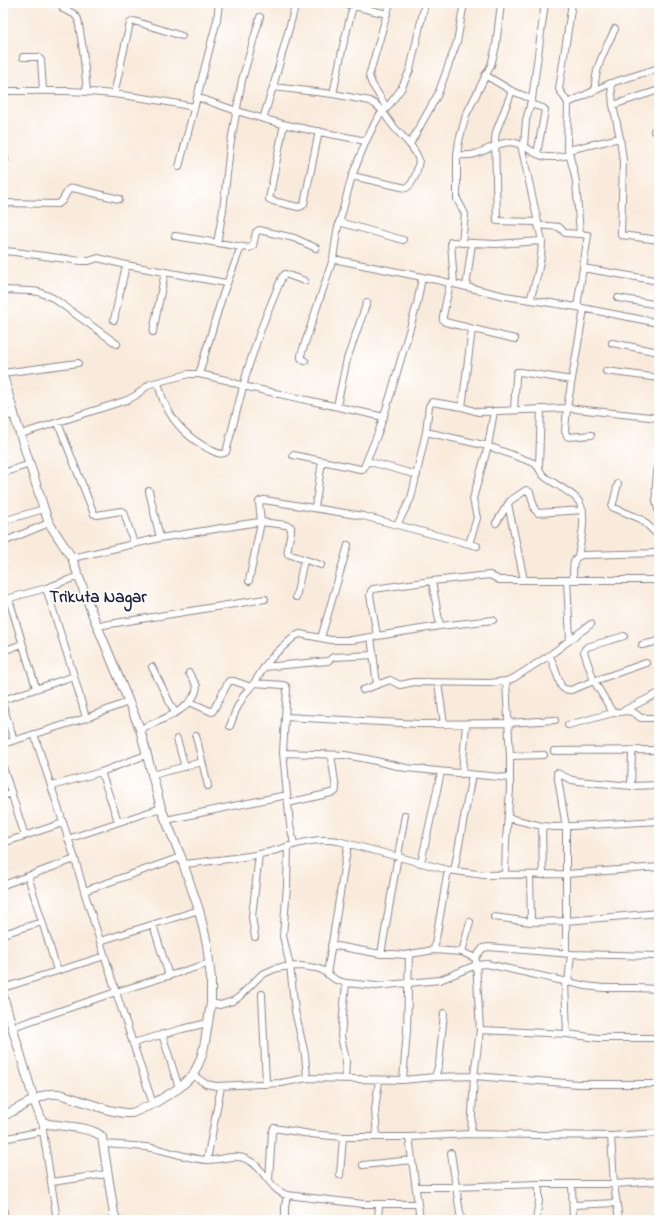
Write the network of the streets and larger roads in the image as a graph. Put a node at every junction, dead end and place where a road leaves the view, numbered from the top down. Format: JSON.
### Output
{"nodes":[{"id":1,"x":62,"y":3,"type":"edge"},
{"id":2,"x":219,"y":3,"type":"edge"},
{"id":3,"x":296,"y":3,"type":"edge"},
{"id":4,"x":341,"y":3,"type":"edge"},
{"id":5,"x":390,"y":3,"type":"edge"},
{"id":6,"x":426,"y":3,"type":"edge"},
{"id":7,"x":464,"y":3,"type":"edge"},
{"id":8,"x":501,"y":3,"type":"edge"},
{"id":9,"x":545,"y":3,"type":"edge"},
{"id":10,"x":572,"y":3,"type":"edge"},
{"id":11,"x":354,"y":6,"type":"junction"},
{"id":12,"x":387,"y":14,"type":"junction"},
{"id":13,"x":260,"y":17,"type":"dead end"},
{"id":14,"x":615,"y":29,"type":"dead end"},
{"id":15,"x":182,"y":36,"type":"dead end"},
{"id":16,"x":23,"y":57,"type":"dead end"},
{"id":17,"x":659,"y":68,"type":"edge"},
{"id":18,"x":485,"y":75,"type":"junction"},
{"id":19,"x":611,"y":83,"type":"junction"},
{"id":20,"x":273,"y":87,"type":"junction"},
{"id":21,"x":44,"y":90,"type":"junction"},
{"id":22,"x":595,"y":90,"type":"junction"},
{"id":23,"x":659,"y":90,"type":"edge"},
{"id":24,"x":3,"y":91,"type":"edge"},
{"id":25,"x":512,"y":91,"type":"junction"},
{"id":26,"x":87,"y":92,"type":"junction"},
{"id":27,"x":114,"y":94,"type":"junction"},
{"id":28,"x":333,"y":94,"type":"junction"},
{"id":29,"x":197,"y":97,"type":"junction"},
{"id":30,"x":531,"y":102,"type":"junction"},
{"id":31,"x":568,"y":103,"type":"junction"},
{"id":32,"x":613,"y":105,"type":"junction"},
{"id":33,"x":194,"y":107,"type":"junction"},
{"id":34,"x":385,"y":110,"type":"junction"},
{"id":35,"x":236,"y":111,"type":"junction"},
{"id":36,"x":263,"y":119,"type":"junction"},
{"id":37,"x":284,"y":124,"type":"junction"},
{"id":38,"x":319,"y":131,"type":"junction"},
{"id":39,"x":620,"y":138,"type":"junction"},
{"id":40,"x":366,"y":141,"type":"junction"},
{"id":41,"x":410,"y":144,"type":"junction"},
{"id":42,"x":494,"y":146,"type":"junction"},
{"id":43,"x":523,"y":146,"type":"junction"},
{"id":44,"x":3,"y":148,"type":"edge"},
{"id":45,"x":569,"y":153,"type":"junction"},
{"id":46,"x":537,"y":154,"type":"junction"},
{"id":47,"x":456,"y":155,"type":"junction"},
{"id":48,"x":5,"y":160,"type":"dead end"},
{"id":49,"x":178,"y":167,"type":"dead end"},
{"id":50,"x":352,"y":176,"type":"junction"},
{"id":51,"x":119,"y":199,"type":"dead end"},
{"id":52,"x":3,"y":203,"type":"edge"},
{"id":53,"x":339,"y":222,"type":"junction"},
{"id":54,"x":538,"y":223,"type":"junction"},
{"id":55,"x":580,"y":234,"type":"junction"},
{"id":56,"x":175,"y":236,"type":"dead end"},
{"id":57,"x":403,"y":240,"type":"dead end"},
{"id":58,"x":659,"y":240,"type":"edge"},
{"id":59,"x":542,"y":241,"type":"junction"},
{"id":60,"x":217,"y":243,"type":"junction"},
{"id":61,"x":462,"y":243,"type":"junction"},
{"id":62,"x":472,"y":243,"type":"junction"},
{"id":63,"x":241,"y":247,"type":"junction"},
{"id":64,"x":316,"y":248,"type":"dead end"},
{"id":65,"x":3,"y":251,"type":"edge"},
{"id":66,"x":333,"y":259,"type":"junction"},
{"id":67,"x":126,"y":265,"type":"junction"},
{"id":68,"x":583,"y":268,"type":"junction"},
{"id":69,"x":165,"y":272,"type":"junction"},
{"id":70,"x":422,"y":277,"type":"junction"},
{"id":71,"x":305,"y":281,"type":"dead end"},
{"id":72,"x":659,"y":281,"type":"edge"},
{"id":73,"x":226,"y":283,"type":"junction"},
{"id":74,"x":452,"y":284,"type":"junction"},
{"id":75,"x":466,"y":287,"type":"junction"},
{"id":76,"x":3,"y":290,"type":"edge"},
{"id":77,"x":618,"y":298,"type":"dead end"},
{"id":78,"x":530,"y":300,"type":"junction"},
{"id":79,"x":367,"y":302,"type":"dead end"},
{"id":80,"x":659,"y":305,"type":"edge"},
{"id":81,"x":581,"y":308,"type":"junction"},
{"id":82,"x":114,"y":320,"type":"dead end"},
{"id":83,"x":659,"y":323,"type":"edge"},
{"id":84,"x":472,"y":329,"type":"junction"},
{"id":85,"x":153,"y":332,"type":"dead end"},
{"id":86,"x":515,"y":339,"type":"dead end"},
{"id":87,"x":612,"y":343,"type":"dead end"},
{"id":88,"x":117,"y":344,"type":"dead end"},
{"id":89,"x":659,"y":352,"type":"edge"},
{"id":90,"x":305,"y":361,"type":"dead end"},
{"id":91,"x":78,"y":363,"type":"dead end"},
{"id":92,"x":606,"y":371,"type":"dead end"},
{"id":93,"x":3,"y":374,"type":"edge"},
{"id":94,"x":199,"y":374,"type":"junction"},
{"id":95,"x":659,"y":378,"type":"edge"},
{"id":96,"x":572,"y":380,"type":"junction"},
{"id":97,"x":158,"y":382,"type":"junction"},
{"id":98,"x":243,"y":386,"type":"junction"},
{"id":99,"x":336,"y":406,"type":"junction"},
{"id":100,"x":462,"y":407,"type":"junction"},
{"id":101,"x":567,"y":408,"type":"junction"},
{"id":102,"x":541,"y":409,"type":"junction"},
{"id":103,"x":514,"y":410,"type":"junction"},
{"id":104,"x":494,"y":412,"type":"junction"},
{"id":105,"x":14,"y":413,"type":"junction"},
{"id":106,"x":3,"y":417,"type":"edge"},
{"id":107,"x":384,"y":417,"type":"junction"},
{"id":108,"x":659,"y":418,"type":"edge"},
{"id":109,"x":58,"y":423,"type":"junction"},
{"id":110,"x":426,"y":432,"type":"junction"},
{"id":111,"x":21,"y":434,"type":"junction"},
{"id":112,"x":591,"y":435,"type":"dead end"},
{"id":113,"x":488,"y":446,"type":"junction"},
{"id":114,"x":293,"y":455,"type":"dead end"},
{"id":115,"x":322,"y":461,"type":"junction"},
{"id":116,"x":367,"y":461,"type":"junction"},
{"id":117,"x":30,"y":464,"type":"junction"},
{"id":118,"x":539,"y":466,"type":"junction"},
{"id":119,"x":659,"y":466,"type":"edge"},
{"id":120,"x":3,"y":473,"type":"edge"},
{"id":121,"x":417,"y":475,"type":"junction"},
{"id":122,"x":618,"y":484,"type":"dead end"},
{"id":123,"x":149,"y":491,"type":"dead end"},
{"id":124,"x":508,"y":504,"type":"junction"},
{"id":125,"x":315,"y":508,"type":"junction"},
{"id":126,"x":44,"y":509,"type":"junction"},
{"id":127,"x":583,"y":510,"type":"junction"},
{"id":128,"x":659,"y":510,"type":"edge"},
{"id":129,"x":3,"y":521,"type":"edge"},
{"id":130,"x":261,"y":522,"type":"junction"},
{"id":131,"x":49,"y":523,"type":"junction"},
{"id":132,"x":496,"y":524,"type":"dead end"},
{"id":133,"x":397,"y":525,"type":"junction"},
{"id":134,"x":659,"y":536,"type":"edge"},
{"id":135,"x":160,"y":538,"type":"junction"},
{"id":136,"x":3,"y":542,"type":"edge"},
{"id":137,"x":134,"y":544,"type":"junction"},
{"id":138,"x":470,"y":544,"type":"junction"},
{"id":139,"x":348,"y":546,"type":"dead end"},
{"id":140,"x":477,"y":546,"type":"dead end"},
{"id":141,"x":659,"y":553,"type":"edge"},
{"id":142,"x":578,"y":556,"type":"junction"},
{"id":143,"x":72,"y":558,"type":"junction"},
{"id":144,"x":304,"y":560,"type":"junction"},
{"id":145,"x":320,"y":565,"type":"dead end"},
{"id":146,"x":79,"y":576,"type":"junction"},
{"id":147,"x":432,"y":580,"type":"junction"},
{"id":148,"x":524,"y":580,"type":"junction"},
{"id":149,"x":570,"y":580,"type":"junction"},
{"id":150,"x":659,"y":580,"type":"edge"},
{"id":151,"x":249,"y":581,"type":"dead end"},
{"id":152,"x":46,"y":588,"type":"junction"},
{"id":153,"x":296,"y":597,"type":"dead end"},
{"id":154,"x":6,"y":599,"type":"edge"},
{"id":155,"x":265,"y":599,"type":"dead end"},
{"id":156,"x":493,"y":620,"type":"dead end"},
{"id":157,"x":591,"y":624,"type":"dead end"},
{"id":158,"x":96,"y":626,"type":"junction"},
{"id":159,"x":440,"y":626,"type":"junction"},
{"id":160,"x":624,"y":636,"type":"dead end"},
{"id":161,"x":374,"y":637,"type":"junction"},
{"id":162,"x":321,"y":638,"type":"junction"},
{"id":163,"x":570,"y":640,"type":"junction"},
{"id":164,"x":659,"y":640,"type":"edge"},
{"id":165,"x":22,"y":644,"type":"junction"},
{"id":166,"x":642,"y":646,"type":"dead end"},
{"id":167,"x":3,"y":651,"type":"edge"},
{"id":168,"x":374,"y":655,"type":"junction"},
{"id":169,"x":550,"y":655,"type":"junction"},
{"id":170,"x":646,"y":663,"type":"dead end"},
{"id":171,"x":152,"y":666,"type":"dead end"},
{"id":172,"x":264,"y":667,"type":"junction"},
{"id":173,"x":189,"y":673,"type":"dead end"},
{"id":174,"x":74,"y":676,"type":"junction"},
{"id":175,"x":506,"y":681,"type":"junction"},
{"id":176,"x":594,"y":681,"type":"junction"},
{"id":177,"x":438,"y":683,"type":"junction"},
{"id":178,"x":252,"y":685,"type":"junction"},
{"id":179,"x":377,"y":685,"type":"junction"},
{"id":180,"x":36,"y":688,"type":"junction"},
{"id":181,"x":364,"y":690,"type":"dead end"},
{"id":182,"x":659,"y":692,"type":"edge"},
{"id":183,"x":3,"y":700,"type":"edge"},
{"id":184,"x":128,"y":702,"type":"junction"},
{"id":185,"x":190,"y":702,"type":"junction"},
{"id":186,"x":3,"y":706,"type":"edge"},
{"id":187,"x":621,"y":712,"type":"junction"},
{"id":188,"x":176,"y":713,"type":"junction"},
{"id":189,"x":613,"y":714,"type":"junction"},
{"id":190,"x":285,"y":717,"type":"junction"},
{"id":191,"x":86,"y":718,"type":"junction"},
{"id":192,"x":659,"y":718,"type":"edge"},
{"id":193,"x":555,"y":720,"type":"dead end"},
{"id":194,"x":507,"y":723,"type":"junction"},
{"id":195,"x":444,"y":724,"type":"junction"},
{"id":196,"x":466,"y":724,"type":"junction"},
{"id":197,"x":568,"y":725,"type":"dead end"},
{"id":198,"x":230,"y":726,"type":"dead end"},
{"id":199,"x":140,"y":729,"type":"junction"},
{"id":200,"x":34,"y":734,"type":"junction"},
{"id":201,"x":196,"y":736,"type":"dead end"},
{"id":202,"x":177,"y":739,"type":"dead end"},
{"id":203,"x":14,"y":740,"type":"junction"},
{"id":204,"x":3,"y":744,"type":"edge"},
{"id":205,"x":659,"y":750,"type":"edge"},
{"id":206,"x":554,"y":751,"type":"dead end"},
{"id":207,"x":632,"y":751,"type":"junction"},
{"id":208,"x":283,"y":753,"type":"junction"},
{"id":209,"x":146,"y":755,"type":"junction"},
{"id":210,"x":331,"y":755,"type":"junction"},
{"id":211,"x":544,"y":755,"type":"dead end"},
{"id":212,"x":510,"y":756,"type":"junction"},
{"id":213,"x":202,"y":762,"type":"junction"},
{"id":214,"x":3,"y":766,"type":"edge"},
{"id":215,"x":185,"y":767,"type":"junction"},
{"id":216,"x":101,"y":772,"type":"junction"},
{"id":217,"x":441,"y":772,"type":"junction"},
{"id":218,"x":462,"y":774,"type":"junction"},
{"id":219,"x":152,"y":775,"type":"junction"},
{"id":220,"x":472,"y":775,"type":"junction"},
{"id":221,"x":510,"y":778,"type":"junction"},
{"id":222,"x":659,"y":785,"type":"edge"},
{"id":223,"x":52,"y":786,"type":"junction"},
{"id":224,"x":208,"y":786,"type":"dead end"},
{"id":225,"x":632,"y":786,"type":"junction"},
{"id":226,"x":12,"y":793,"type":"junction"},
{"id":227,"x":287,"y":795,"type":"junction"},
{"id":228,"x":3,"y":796,"type":"edge"},
{"id":229,"x":288,"y":803,"type":"junction"},
{"id":230,"x":161,"y":808,"type":"junction"},
{"id":231,"x":405,"y":815,"type":"dead end"},
{"id":232,"x":508,"y":818,"type":"junction"},
{"id":233,"x":166,"y":820,"type":"junction"},
{"id":234,"x":659,"y":821,"type":"edge"},
{"id":235,"x":63,"y":822,"type":"junction"},
{"id":236,"x":118,"y":822,"type":"junction"},
{"id":237,"x":542,"y":826,"type":"junction"},
{"id":238,"x":566,"y":827,"type":"junction"},
{"id":239,"x":25,"y":836,"type":"junction"},
{"id":240,"x":68,"y":839,"type":"junction"},
{"id":241,"x":3,"y":843,"type":"edge"},
{"id":242,"x":348,"y":844,"type":"junction"},
{"id":243,"x":291,"y":845,"type":"junction"},
{"id":244,"x":259,"y":854,"type":"junction"},
{"id":245,"x":398,"y":857,"type":"junction"},
{"id":246,"x":75,"y":859,"type":"junction"},
{"id":247,"x":182,"y":861,"type":"junction"},
{"id":248,"x":421,"y":863,"type":"junction"},
{"id":249,"x":659,"y":867,"type":"edge"},
{"id":250,"x":451,"y":870,"type":"junction"},
{"id":251,"x":566,"y":874,"type":"junction"},
{"id":252,"x":505,"y":875,"type":"junction"},
{"id":253,"x":530,"y":875,"type":"junction"},
{"id":254,"x":543,"y":875,"type":"junction"},
{"id":255,"x":28,"y":876,"type":"junction"},
{"id":256,"x":3,"y":885,"type":"edge"},
{"id":257,"x":84,"y":891,"type":"junction"},
{"id":258,"x":199,"y":910,"type":"junction"},
{"id":259,"x":659,"y":913,"type":"edge"},
{"id":260,"x":494,"y":917,"type":"dead end"},
{"id":261,"x":566,"y":921,"type":"junction"},
{"id":262,"x":42,"y":922,"type":"junction"},
{"id":263,"x":470,"y":922,"type":"dead end"},
{"id":264,"x":531,"y":922,"type":"junction"},
{"id":265,"x":153,"y":925,"type":"junction"},
{"id":266,"x":3,"y":934,"type":"edge"},
{"id":267,"x":255,"y":937,"type":"dead end"},
{"id":268,"x":100,"y":941,"type":"junction"},
{"id":269,"x":331,"y":945,"type":"junction"},
{"id":270,"x":434,"y":950,"type":"junction"},
{"id":271,"x":462,"y":952,"type":"junction"},
{"id":272,"x":568,"y":953,"type":"junction"},
{"id":273,"x":381,"y":954,"type":"junction"},
{"id":274,"x":409,"y":954,"type":"junction"},
{"id":275,"x":105,"y":956,"type":"junction"},
{"id":276,"x":659,"y":956,"type":"edge"},
{"id":277,"x":475,"y":958,"type":"junction"},
{"id":278,"x":210,"y":963,"type":"junction"},
{"id":279,"x":476,"y":965,"type":"junction"},
{"id":280,"x":290,"y":966,"type":"junction"},
{"id":281,"x":58,"y":970,"type":"junction"},
{"id":282,"x":327,"y":974,"type":"junction"},
{"id":283,"x":169,"y":976,"type":"junction"},
{"id":284,"x":567,"y":982,"type":"junction"},
{"id":285,"x":346,"y":983,"type":"junction"},
{"id":286,"x":409,"y":983,"type":"junction"},
{"id":287,"x":3,"y":988,"type":"edge"},
{"id":288,"x":659,"y":989,"type":"edge"},
{"id":289,"x":116,"y":992,"type":"junction"},
{"id":290,"x":262,"y":994,"type":"dead end"},
{"id":291,"x":3,"y":996,"type":"edge"},
{"id":292,"x":211,"y":1003,"type":"junction"},
{"id":293,"x":444,"y":1013,"type":"dead end"},
{"id":294,"x":208,"y":1023,"type":"junction"},
{"id":295,"x":13,"y":1027,"type":"junction"},
{"id":296,"x":480,"y":1030,"type":"junction"},
{"id":297,"x":162,"y":1034,"type":"junction"},
{"id":298,"x":567,"y":1034,"type":"junction"},
{"id":299,"x":659,"y":1038,"type":"edge"},
{"id":300,"x":133,"y":1043,"type":"junction"},
{"id":301,"x":192,"y":1075,"type":"junction"},
{"id":302,"x":474,"y":1076,"type":"junction"},
{"id":303,"x":435,"y":1077,"type":"junction"},
{"id":304,"x":307,"y":1078,"type":"junction"},
{"id":305,"x":345,"y":1079,"type":"junction"},
{"id":306,"x":379,"y":1080,"type":"junction"},
{"id":307,"x":403,"y":1080,"type":"junction"},
{"id":308,"x":266,"y":1084,"type":"junction"},
{"id":309,"x":659,"y":1084,"type":"edge"},
{"id":310,"x":221,"y":1086,"type":"junction"},
{"id":311,"x":179,"y":1088,"type":"junction"},
{"id":312,"x":36,"y":1104,"type":"junction"},
{"id":313,"x":153,"y":1104,"type":"junction"},
{"id":314,"x":3,"y":1116,"type":"edge"},
{"id":315,"x":42,"y":1124,"type":"junction"},
{"id":316,"x":659,"y":1133,"type":"edge"},
{"id":317,"x":471,"y":1134,"type":"junction"},
{"id":318,"x":409,"y":1136,"type":"junction"},
{"id":319,"x":611,"y":1136,"type":"junction"},
{"id":320,"x":342,"y":1137,"type":"junction"},
{"id":321,"x":376,"y":1137,"type":"junction"},
{"id":322,"x":3,"y":1139,"type":"edge"},
{"id":323,"x":103,"y":1144,"type":"junction"},
{"id":324,"x":451,"y":1153,"type":"dead end"},
{"id":325,"x":207,"y":1160,"type":"junction"},
{"id":326,"x":412,"y":1160,"type":"junction"},
{"id":327,"x":363,"y":1165,"type":"dead end"},
{"id":328,"x":107,"y":1174,"type":"junction"},
{"id":329,"x":340,"y":1174,"type":"dead end"},
{"id":330,"x":269,"y":1180,"type":"junction"},
{"id":331,"x":659,"y":1181,"type":"edge"},
{"id":332,"x":52,"y":1182,"type":"junction"},
{"id":333,"x":539,"y":1184,"type":"junction"},
{"id":334,"x":572,"y":1184,"type":"junction"},
{"id":335,"x":614,"y":1184,"type":"junction"},
{"id":336,"x":416,"y":1187,"type":"junction"},
{"id":337,"x":456,"y":1187,"type":"junction"},
{"id":338,"x":287,"y":1195,"type":"junction"},
{"id":339,"x":617,"y":1203,"type":"junction"},
{"id":340,"x":3,"y":1204,"type":"edge"},
{"id":341,"x":418,"y":1204,"type":"junction"},
{"id":342,"x":379,"y":1205,"type":"junction"},
{"id":343,"x":573,"y":1205,"type":"junction"},
{"id":344,"x":5,"y":1220,"type":"edge"},
{"id":345,"x":57,"y":1220,"type":"edge"},
{"id":346,"x":116,"y":1220,"type":"edge"},
{"id":347,"x":285,"y":1220,"type":"edge"},
{"id":348,"x":378,"y":1220,"type":"edge"},
{"id":349,"x":420,"y":1220,"type":"edge"},
{"id":350,"x":461,"y":1220,"type":"edge"},
{"id":351,"x":536,"y":1220,"type":"edge"},
{"id":352,"x":573,"y":1220,"type":"edge"},
{"id":353,"x":619,"y":1220,"type":"edge"}],
"edges":[{"from":1,"to":26,"type":"street"},
{"from":2,"to":29,"type":"street"},
{"from":3,"to":20,"type":"street"},
{"from":4,"to":11,"type":"street"},
{"from":5,"to":12,"type":"street"},
{"from":6,"to":34,"type":"street"},
{"from":7,"to":41,"type":"street"},
{"from":8,"to":18,"type":"street"},
{"from":9,"to":30,"type":"street"},
{"from":10,"to":31,"type":"street"},
{"from":11,"to":12,"type":"street"},
{"from":11,"to":28,"type":"street"},
{"from":12,"to":34,"type":"street"},
{"from":13,"to":35,"type":"street"},
{"from":14,"to":22,"type":"street"},
{"from":15,"to":27,"type":"street"},
{"from":16,"to":21,"type":"street"},
{"from":17,"to":19,"type":"street"},
{"from":18,"to":25,"type":"street"},
{"from":18,"to":47,"type":"street"},
{"from":19,"to":22,"type":"street"},
{"from":19,"to":32,"type":"street"},
{"from":20,"to":28,"type":"street"},
{"from":20,"to":36,"type":"street"},
{"from":21,"to":24,"type":"street"},
{"from":21,"to":26,"type":"street"},
{"from":22,"to":31,"type":"street"},
{"from":23,"to":32,"type":"street"},
{"from":25,"to":30,"type":"street"},
{"from":25,"to":42,"type":"street"},
{"from":26,"to":27,"type":"street"},
{"from":27,"to":33,"type":"street"},
{"from":28,"to":34,"type":"street"},
{"from":29,"to":33,"type":"street"},
{"from":29,"to":35,"type":"street"},
{"from":30,"to":43,"type":"street"},
{"from":30,"to":46,"type":"street"},
{"from":31,"to":45,"type":"street"},
{"from":32,"to":39,"type":"street"},
{"from":33,"to":49,"type":"street"},
{"from":34,"to":40,"type":"street"},
{"from":34,"to":41,"type":"street"},
{"from":35,"to":36,"type":"street"},
{"from":35,"to":60,"type":"street"},
{"from":36,"to":37,"type":"street"},
{"from":37,"to":38,"type":"street"},
{"from":37,"to":38,"type":"street"},
{"from":38,"to":40,"type":"street"},
{"from":39,"to":45,"type":"street"},
{"from":39,"to":58,"type":"street"},
{"from":40,"to":50,"type":"street"},
{"from":41,"to":50,"type":"street"},
{"from":42,"to":43,"type":"street"},
{"from":42,"to":47,"type":"street"},
{"from":42,"to":54,"type":"street"},
{"from":43,"to":46,"type":"street"},
{"from":43,"to":54,"type":"street"},
{"from":44,"to":48,"type":"street"},
{"from":45,"to":46,"type":"street"},
{"from":45,"to":55,"type":"street"},
{"from":47,"to":61,"type":"street"},
{"from":50,"to":53,"type":"street"},
{"from":51,"to":52,"type":"street"},
{"from":53,"to":57,"type":"street"},
{"from":53,"to":66,"type":"street"},
{"from":54,"to":55,"type":"street"},
{"from":54,"to":59,"type":"street"},
{"from":55,"to":68,"type":"street"},
{"from":56,"to":60,"type":"street"},
{"from":59,"to":62,"type":"street"},
{"from":59,"to":78,"type":"street"},
{"from":60,"to":63,"type":"street"},
{"from":61,"to":62,"type":"street"},
{"from":61,"to":74,"type":"street"},
{"from":62,"to":75,"type":"street"},
{"from":63,"to":64,"type":"street"},
{"from":63,"to":73,"type":"street"},
{"from":65,"to":67,"type":"street"},
{"from":66,"to":70,"type":"street"},
{"from":66,"to":90,"type":"street"},
{"from":67,"to":69,"type":"street"},
{"from":67,"to":82,"type":"street"},
{"from":68,"to":72,"type":"street"},
{"from":68,"to":81,"type":"street"},
{"from":69,"to":73,"type":"street"},
{"from":69,"to":85,"type":"street"},
{"from":70,"to":74,"type":"street"},
{"from":70,"to":107,"type":"street"},
{"from":71,"to":98,"type":"street"},
{"from":73,"to":94,"type":"street"},
{"from":74,"to":75,"type":"street"},
{"from":74,"to":84,"type":"street"},
{"from":75,"to":78,"type":"street"},
{"from":76,"to":88,"type":"street"},
{"from":77,"to":80,"type":"street"},
{"from":78,"to":81,"type":"street"},
{"from":79,"to":99,"type":"street"},
{"from":81,"to":83,"type":"street"},
{"from":81,"to":96,"type":"street"},
{"from":84,"to":86,"type":"street"},
{"from":84,"to":100,"type":"street"},
{"from":87,"to":89,"type":"street"},
{"from":91,"to":93,"type":"street"},
{"from":92,"to":95,"type":"street"},
{"from":93,"to":105,"type":"street"},
{"from":94,"to":97,"type":"street"},
{"from":94,"to":98,"type":"street"},
{"from":96,"to":101,"type":"street"},
{"from":96,"to":103,"type":"street"},
{"from":97,"to":98,"type":"street"},
{"from":97,"to":109,"type":"street"},
{"from":98,"to":99,"type":"street"},
{"from":99,"to":107,"type":"street"},
{"from":100,"to":104,"type":"street"},
{"from":100,"to":110,"type":"street"},
{"from":101,"to":102,"type":"street"},
{"from":101,"to":108,"type":"street"},
{"from":101,"to":112,"type":"street"},
{"from":102,"to":103,"type":"street"},
{"from":102,"to":118,"type":"street"},
{"from":103,"to":104,"type":"street"},
{"from":104,"to":113,"type":"street"},
{"from":105,"to":106,"type":"street"},
{"from":105,"to":111,"type":"street"},
{"from":107,"to":116,"type":"street"},
{"from":109,"to":111,"type":"street"},
{"from":109,"to":137,"type":"street"},
{"from":110,"to":113,"type":"street"},
{"from":110,"to":121,"type":"street"},
{"from":111,"to":117,"type":"street"},
{"from":113,"to":118,"type":"street"},
{"from":113,"to":138,"type":"street"},
{"from":114,"to":115,"type":"street"},
{"from":115,"to":116,"type":"street"},
{"from":115,"to":125,"type":"street"},
{"from":116,"to":121,"type":"street"},
{"from":117,"to":120,"type":"street"},
{"from":117,"to":126,"type":"street"},
{"from":118,"to":127,"type":"street"},
{"from":119,"to":128,"type":"street"},
{"from":121,"to":133,"type":"street"},
{"from":122,"to":134,"type":"street"},
{"from":123,"to":135,"type":"street"},
{"from":124,"to":127,"type":"street"},
{"from":124,"to":132,"type":"street"},
{"from":124,"to":148,"type":"street"},
{"from":125,"to":130,"type":"street"},
{"from":125,"to":133,"type":"street"},
{"from":126,"to":129,"type":"street"},
{"from":126,"to":131,"type":"street"},
{"from":127,"to":142,"type":"street"},
{"from":130,"to":135,"type":"street"},
{"from":130,"to":144,"type":"street"},
{"from":130,"to":151,"type":"street"},
{"from":131,"to":136,"type":"street"},
{"from":131,"to":143,"type":"street"},
{"from":133,"to":138,"type":"street"},
{"from":135,"to":137,"type":"street"},
{"from":137,"to":143,"type":"street"},
{"from":138,"to":140,"type":"street"},
{"from":139,"to":162,"type":"street"},
{"from":141,"to":142,"type":"street"},
{"from":142,"to":149,"type":"street"},
{"from":143,"to":146,"type":"street"},
{"from":144,"to":145,"type":"street"},
{"from":144,"to":153,"type":"street"},
{"from":146,"to":152,"type":"street"},
{"from":146,"to":158,"type":"street"},
{"from":147,"to":148,"type":"street"},
{"from":147,"to":159,"type":"street"},
{"from":147,"to":161,"type":"street"},
{"from":148,"to":149,"type":"street"},
{"from":149,"to":150,"type":"street"},
{"from":149,"to":163,"type":"street"},
{"from":152,"to":154,"type":"street"},
{"from":152,"to":174,"type":"street"},
{"from":154,"to":165,"type":"street"},
{"from":155,"to":158,"type":"street"},
{"from":156,"to":159,"type":"street"},
{"from":157,"to":163,"type":"street"},
{"from":158,"to":184,"type":"street"},
{"from":159,"to":161,"type":"street"},
{"from":160,"to":176,"type":"street"},
{"from":161,"to":162,"type":"street"},
{"from":161,"to":168,"type":"street"},
{"from":162,"to":172,"type":"street"},
{"from":163,"to":169,"type":"street"},
{"from":164,"to":166,"type":"street"},
{"from":165,"to":167,"type":"street"},
{"from":165,"to":180,"type":"street"},
{"from":168,"to":172,"type":"street"},
{"from":168,"to":179,"type":"street"},
{"from":169,"to":175,"type":"street"},
{"from":169,"to":176,"type":"street"},
{"from":170,"to":176,"type":"street"},
{"from":171,"to":188,"type":"street"},
{"from":172,"to":178,"type":"street"},
{"from":173,"to":185,"type":"street"},
{"from":174,"to":180,"type":"street"},
{"from":174,"to":191,"type":"street"},
{"from":175,"to":177,"type":"street"},
{"from":175,"to":194,"type":"street"},
{"from":176,"to":189,"type":"street"},
{"from":177,"to":179,"type":"street"},
{"from":177,"to":195,"type":"street"},
{"from":178,"to":185,"type":"street"},
{"from":178,"to":190,"type":"street"},
{"from":178,"to":198,"type":"street"},
{"from":179,"to":181,"type":"street"},
{"from":180,"to":183,"type":"street"},
{"from":182,"to":187,"type":"street"},
{"from":184,"to":191,"type":"street"},
{"from":184,"to":199,"type":"street"},
{"from":185,"to":188,"type":"street"},
{"from":186,"to":203,"type":"street"},
{"from":187,"to":189,"type":"street"},
{"from":187,"to":192,"type":"street"},
{"from":188,"to":199,"type":"street"},
{"from":189,"to":197,"type":"street"},
{"from":190,"to":195,"type":"street"},
{"from":190,"to":208,"type":"street"},
{"from":191,"to":200,"type":"street"},
{"from":193,"to":194,"type":"street"},
{"from":194,"to":196,"type":"street"},
{"from":194,"to":212,"type":"street"},
{"from":195,"to":196,"type":"street"},
{"from":196,"to":218,"type":"street"},
{"from":199,"to":209,"type":"street"},
{"from":200,"to":203,"type":"street"},
{"from":200,"to":223,"type":"street"},
{"from":201,"to":213,"type":"street"},
{"from":202,"to":215,"type":"street"},
{"from":203,"to":204,"type":"street"},
{"from":205,"to":207,"type":"street"},
{"from":206,"to":207,"type":"street"},
{"from":207,"to":225,"type":"street"},
{"from":208,"to":210,"type":"street"},
{"from":208,"to":227,"type":"street"},
{"from":209,"to":216,"type":"street"},
{"from":209,"to":219,"type":"street"},
{"from":210,"to":217,"type":"street"},
{"from":210,"to":229,"type":"street"},
{"from":211,"to":212,"type":"street"},
{"from":212,"to":221,"type":"street"},
{"from":213,"to":215,"type":"street"},
{"from":213,"to":224,"type":"street"},
{"from":214,"to":226,"type":"street"},
{"from":215,"to":219,"type":"street"},
{"from":216,"to":223,"type":"street"},
{"from":216,"to":236,"type":"street"},
{"from":217,"to":218,"type":"street"},
{"from":217,"to":248,"type":"street"},
{"from":218,"to":220,"type":"street"},
{"from":219,"to":230,"type":"street"},
{"from":220,"to":221,"type":"street"},
{"from":220,"to":250,"type":"street"},
{"from":221,"to":232,"type":"street"},
{"from":222,"to":225,"type":"street"},
{"from":223,"to":235,"type":"street"},
{"from":225,"to":238,"type":"street"},
{"from":226,"to":228,"type":"street"},
{"from":226,"to":239,"type":"street"},
{"from":227,"to":229,"type":"street"},
{"from":227,"to":233,"type":"street"},
{"from":229,"to":243,"type":"street"},
{"from":230,"to":233,"type":"street"},
{"from":230,"to":236,"type":"street"},
{"from":231,"to":245,"type":"street"},
{"from":232,"to":237,"type":"street"},
{"from":232,"to":252,"type":"street"},
{"from":233,"to":247,"type":"street"},
{"from":234,"to":238,"type":"street"},
{"from":235,"to":239,"type":"street"},
{"from":235,"to":240,"type":"street"},
{"from":236,"to":240,"type":"street"},
{"from":237,"to":238,"type":"street"},
{"from":237,"to":254,"type":"street"},
{"from":238,"to":251,"type":"street"},
{"from":239,"to":241,"type":"street"},
{"from":240,"to":246,"type":"street"},
{"from":242,"to":243,"type":"street"},
{"from":242,"to":245,"type":"street"},
{"from":242,"to":269,"type":"street"},
{"from":243,"to":244,"type":"street"},
{"from":243,"to":280,"type":"street"},
{"from":244,"to":247,"type":"street"},
{"from":244,"to":267,"type":"street"},
{"from":245,"to":248,"type":"street"},
{"from":245,"to":273,"type":"street"},
{"from":246,"to":255,"type":"street"},
{"from":246,"to":257,"type":"street"},
{"from":247,"to":257,"type":"street"},
{"from":247,"to":258,"type":"street"},
{"from":248,"to":250,"type":"street"},
{"from":249,"to":251,"type":"street"},
{"from":250,"to":252,"type":"street"},
{"from":250,"to":270,"type":"street"},
{"from":251,"to":254,"type":"street"},
{"from":251,"to":261,"type":"street"},
{"from":252,"to":253,"type":"street"},
{"from":253,"to":254,"type":"street"},
{"from":253,"to":264,"type":"street"},
{"from":255,"to":256,"type":"street"},
{"from":255,"to":262,"type":"street"},
{"from":257,"to":268,"type":"street"},
{"from":258,"to":265,"type":"street"},
{"from":258,"to":278,"type":"street"},
{"from":259,"to":261,"type":"street"},
{"from":260,"to":264,"type":"street"},
{"from":261,"to":264,"type":"street"},
{"from":261,"to":272,"type":"street"},
{"from":262,"to":266,"type":"street"},
{"from":262,"to":281,"type":"street"},
{"from":263,"to":271,"type":"street"},
{"from":265,"to":268,"type":"street"},
{"from":265,"to":283,"type":"street"},
{"from":268,"to":275,"type":"street"},
{"from":269,"to":273,"type":"street"},
{"from":269,"to":282,"type":"street"},
{"from":270,"to":271,"type":"street"},
{"from":270,"to":274,"type":"street"},
{"from":271,"to":277,"type":"street"},
{"from":272,"to":276,"type":"street"},
{"from":272,"to":277,"type":"street"},
{"from":272,"to":284,"type":"street"},
{"from":273,"to":274,"type":"street"},
{"from":274,"to":286,"type":"street"},
{"from":275,"to":281,"type":"street"},
{"from":275,"to":289,"type":"street"},
{"from":277,"to":279,"type":"street"},
{"from":278,"to":283,"type":"street"},
{"from":278,"to":292,"type":"street"},
{"from":279,"to":284,"type":"street"},
{"from":279,"to":286,"type":"street"},
{"from":279,"to":296,"type":"street"},
{"from":280,"to":282,"type":"street"},
{"from":280,"to":292,"type":"street"},
{"from":280,"to":304,"type":"street"},
{"from":281,"to":287,"type":"street"},
{"from":282,"to":285,"type":"street"},
{"from":283,"to":289,"type":"street"},
{"from":284,"to":288,"type":"street"},
{"from":284,"to":298,"type":"street"},
{"from":285,"to":286,"type":"street"},
{"from":285,"to":305,"type":"street"},
{"from":286,"to":307,"type":"street"},
{"from":289,"to":295,"type":"street"},
{"from":289,"to":300,"type":"street"},
{"from":290,"to":308,"type":"street"},
{"from":291,"to":295,"type":"street"},
{"from":292,"to":294,"type":"street"},
{"from":293,"to":303,"type":"street"},
{"from":294,"to":297,"type":"street"},
{"from":294,"to":301,"type":"street"},
{"from":295,"to":312,"type":"street"},
{"from":296,"to":298,"type":"street"},
{"from":296,"to":302,"type":"street"},
{"from":297,"to":300,"type":"street"},
{"from":297,"to":311,"type":"street"},
{"from":298,"to":299,"type":"street"},
{"from":300,"to":313,"type":"street"},
{"from":301,"to":310,"type":"street"},
{"from":301,"to":311,"type":"street"},
{"from":302,"to":303,"type":"street"},
{"from":302,"to":309,"type":"street"},
{"from":302,"to":317,"type":"street"},
{"from":303,"to":307,"type":"street"},
{"from":304,"to":305,"type":"street"},
{"from":304,"to":308,"type":"street"},
{"from":305,"to":306,"type":"street"},
{"from":306,"to":307,"type":"street"},
{"from":306,"to":321,"type":"street"},
{"from":308,"to":310,"type":"street"},
{"from":310,"to":325,"type":"street"},
{"from":311,"to":313,"type":"street"},
{"from":312,"to":313,"type":"street"},
{"from":312,"to":314,"type":"street"},
{"from":312,"to":315,"type":"street"},
{"from":315,"to":322,"type":"street"},
{"from":315,"to":323,"type":"street"},
{"from":315,"to":332,"type":"street"},
{"from":316,"to":319,"type":"street"},
{"from":317,"to":318,"type":"street"},
{"from":317,"to":319,"type":"street"},
{"from":318,"to":321,"type":"street"},
{"from":318,"to":326,"type":"street"},
{"from":319,"to":335,"type":"street"},
{"from":320,"to":321,"type":"street"},
{"from":320,"to":329,"type":"street"},
{"from":320,"to":330,"type":"street"},
{"from":323,"to":325,"type":"street"},
{"from":323,"to":328,"type":"street"},
{"from":324,"to":337,"type":"street"},
{"from":325,"to":330,"type":"street"},
{"from":326,"to":327,"type":"street"},
{"from":326,"to":336,"type":"street"},
{"from":328,"to":332,"type":"street"},
{"from":328,"to":346,"type":"street"},
{"from":330,"to":338,"type":"street"},
{"from":331,"to":335,"type":"street"},
{"from":332,"to":345,"type":"street"},
{"from":333,"to":334,"type":"street"},
{"from":333,"to":337,"type":"street"},
{"from":333,"to":351,"type":"street"},
{"from":334,"to":335,"type":"street"},
{"from":334,"to":343,"type":"street"},
{"from":335,"to":339,"type":"street"},
{"from":336,"to":337,"type":"street"},
{"from":336,"to":341,"type":"street"},
{"from":337,"to":350,"type":"street"},
{"from":338,"to":342,"type":"street"},
{"from":338,"to":347,"type":"street"},
{"from":339,"to":343,"type":"street"},
{"from":339,"to":353,"type":"street"},
{"from":340,"to":344,"type":"street"},
{"from":341,"to":342,"type":"street"},
{"from":341,"to":349,"type":"street"},
{"from":342,"to":348,"type":"street"},
{"from":343,"to":352,"type":"street"}]}
